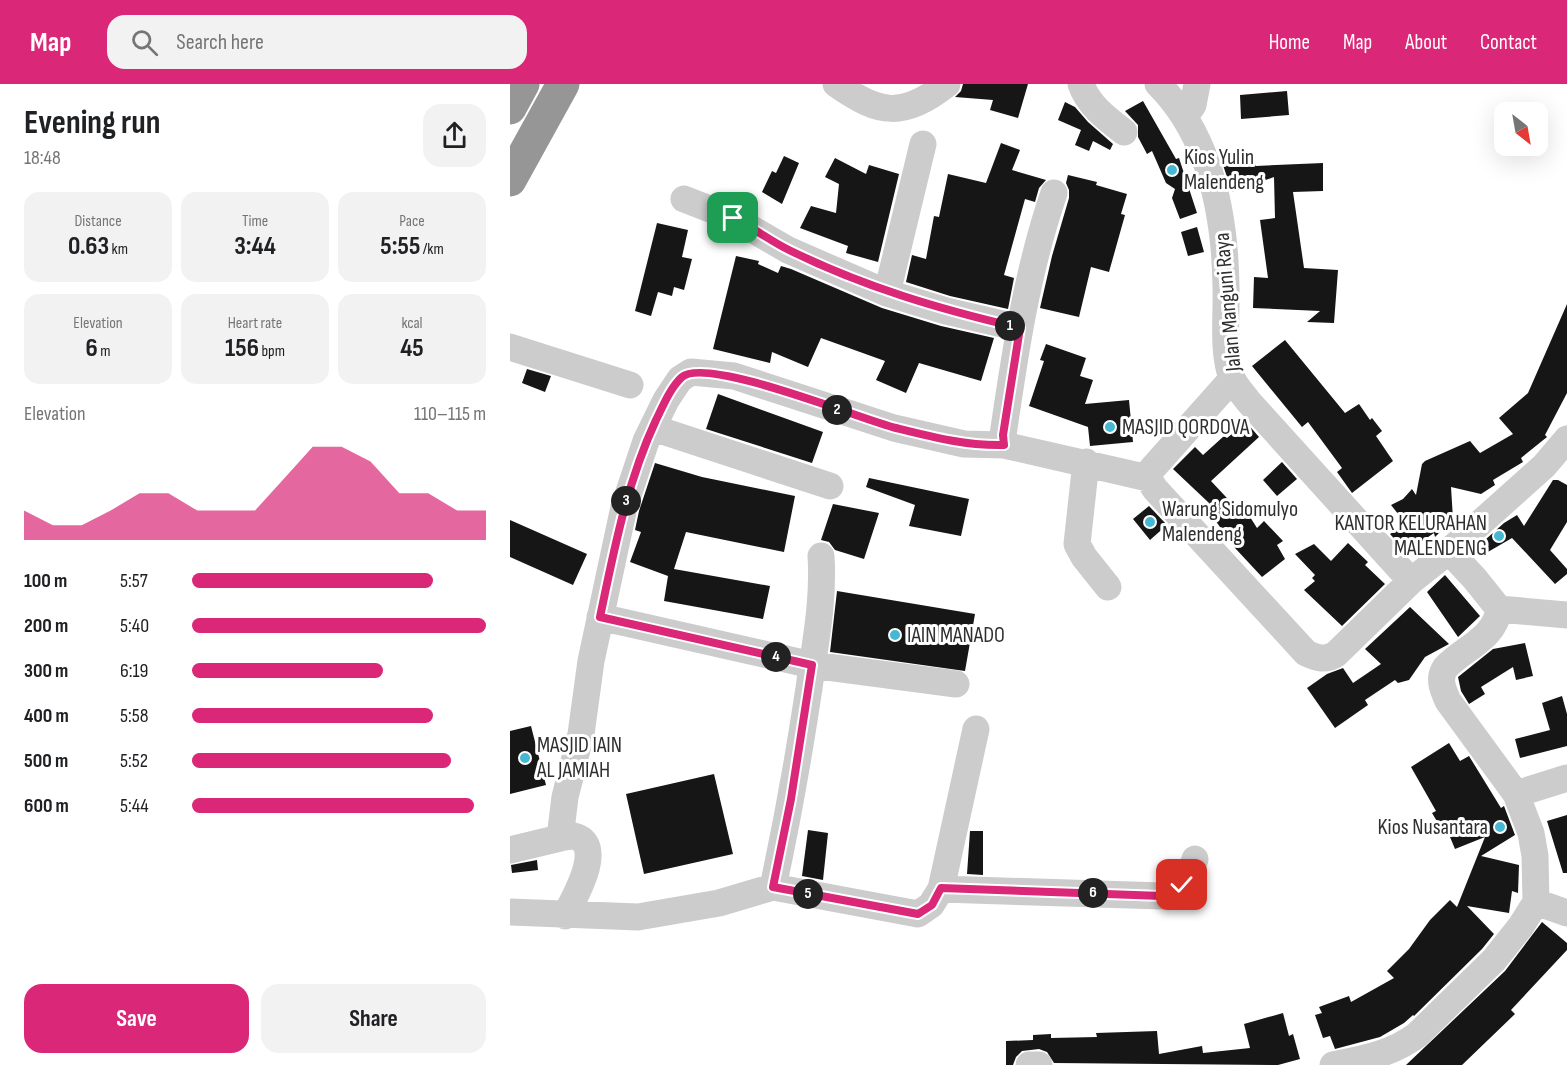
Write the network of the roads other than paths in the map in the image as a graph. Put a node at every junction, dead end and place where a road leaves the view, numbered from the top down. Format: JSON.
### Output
{"nodes":[{"id":1,"x":523,"y":84,"type":"edge"},
{"id":2,"x":563,"y":84,"type":"edge"},
{"id":3,"x":836,"y":84,"type":"edge"},
{"id":4,"x":947,"y":84,"type":"edge"},
{"id":5,"x":1081,"y":84,"type":"edge"},
{"id":6,"x":1158,"y":84,"type":"edge"},
{"id":7,"x":1197,"y":84,"type":"edge"},
{"id":8,"x":510,"y":108,"type":"edge"},
{"id":9,"x":1185,"y":116,"type":"junction"},
{"id":10,"x":1124,"y":132,"type":"dead end"},
{"id":11,"x":923,"y":144,"type":"dead end"},
{"id":12,"x":510,"y":180,"type":"edge"},
{"id":13,"x":1054,"y":193,"type":"dead end"},
{"id":14,"x":684,"y":199,"type":"dead end"},
{"id":15,"x":887,"y":293,"type":"junction"},
{"id":16,"x":1020,"y":328,"type":"junction"},
{"id":17,"x":510,"y":347,"type":"edge"},
{"id":18,"x":1232,"y":379,"type":"junction"},
{"id":19,"x":630,"y":385,"type":"dead end"},
{"id":20,"x":652,"y":428,"type":"junction"},
{"id":21,"x":1567,"y":439,"type":"edge"},
{"id":22,"x":1004,"y":445,"type":"junction"},
{"id":23,"x":1091,"y":464,"type":"junction"},
{"id":24,"x":1138,"y":476,"type":"junction"},
{"id":25,"x":830,"y":486,"type":"dead end"},
{"id":26,"x":1449,"y":551,"type":"junction"},
{"id":27,"x":821,"y":556,"type":"dead end"},
{"id":28,"x":1411,"y":581,"type":"junction"},
{"id":29,"x":1108,"y":587,"type":"dead end"},
{"id":30,"x":1499,"y":609,"type":"junction"},
{"id":31,"x":1567,"y":615,"type":"edge"},
{"id":32,"x":600,"y":617,"type":"junction"},
{"id":33,"x":812,"y":665,"type":"junction"},
{"id":34,"x":956,"y":684,"type":"dead end"},
{"id":35,"x":976,"y":729,"type":"dead end"},
{"id":36,"x":1567,"y":778,"type":"edge"},
{"id":37,"x":1516,"y":794,"type":"junction"},
{"id":38,"x":560,"y":838,"type":"junction"},
{"id":39,"x":510,"y":850,"type":"edge"},
{"id":40,"x":1195,"y":859,"type":"dead end"},
{"id":41,"x":773,"y":887,"type":"junction"},
{"id":42,"x":941,"y":888,"type":"junction"},
{"id":43,"x":1536,"y":902,"type":"junction"},
{"id":44,"x":510,"y":912,"type":"edge"},
{"id":45,"x":1567,"y":913,"type":"edge"},
{"id":46,"x":565,"y":916,"type":"junction"},
{"id":47,"x":1029,"y":1065,"type":"edge"},
{"id":48,"x":1039,"y":1065,"type":"edge"},
{"id":49,"x":1333,"y":1065,"type":"edge"}],
"edges":[{"from":1,"to":8,"type":"highway"},
{"from":2,"to":12,"type":"highway"},
{"from":3,"to":4,"type":"street"},
{"from":5,"to":10,"type":"street"},
{"from":6,"to":9,"type":"street","name":"Jalan Manguni Raya"},
{"from":7,"to":9,"type":"street"},
{"from":9,"to":18,"type":"street","name":"Jalan Manguni Raya"},
{"from":11,"to":15,"type":"street"},
{"from":13,"to":16,"type":"street"},
{"from":14,"to":15,"type":"street"},
{"from":15,"to":16,"type":"street"},
{"from":16,"to":22,"type":"street"},
{"from":17,"to":19,"type":"street"},
{"from":18,"to":24,"type":"street"},
{"from":18,"to":28,"type":"street","name":"Jalan Manguni Raya"},
{"from":20,"to":22,"type":"street"},
{"from":20,"to":25,"type":"street"},
{"from":20,"to":32,"type":"street"},
{"from":21,"to":26,"type":"street"},
{"from":22,"to":23,"type":"street"},
{"from":23,"to":24,"type":"street"},
{"from":23,"to":29,"type":"street"},
{"from":24,"to":28,"type":"street"},
{"from":26,"to":28,"type":"street"},
{"from":26,"to":30,"type":"street"},
{"from":27,"to":33,"type":"street"},
{"from":30,"to":31,"type":"street"},
{"from":30,"to":37,"type":"street"},
{"from":32,"to":33,"type":"street"},
{"from":32,"to":38,"type":"street"},
{"from":33,"to":34,"type":"street"},
{"from":33,"to":41,"type":"street"},
{"from":35,"to":42,"type":"street"},
{"from":36,"to":37,"type":"street"},
{"from":37,"to":43,"type":"street"},
{"from":38,"to":39,"type":"street"},
{"from":38,"to":46,"type":"street"},
{"from":40,"to":42,"type":"street"},
{"from":41,"to":42,"type":"street"},
{"from":41,"to":46,"type":"street"},
{"from":43,"to":45,"type":"street"},
{"from":43,"to":49,"type":"street"},
{"from":44,"to":46,"type":"street"},
{"from":47,"to":48,"type":"street"}]}
